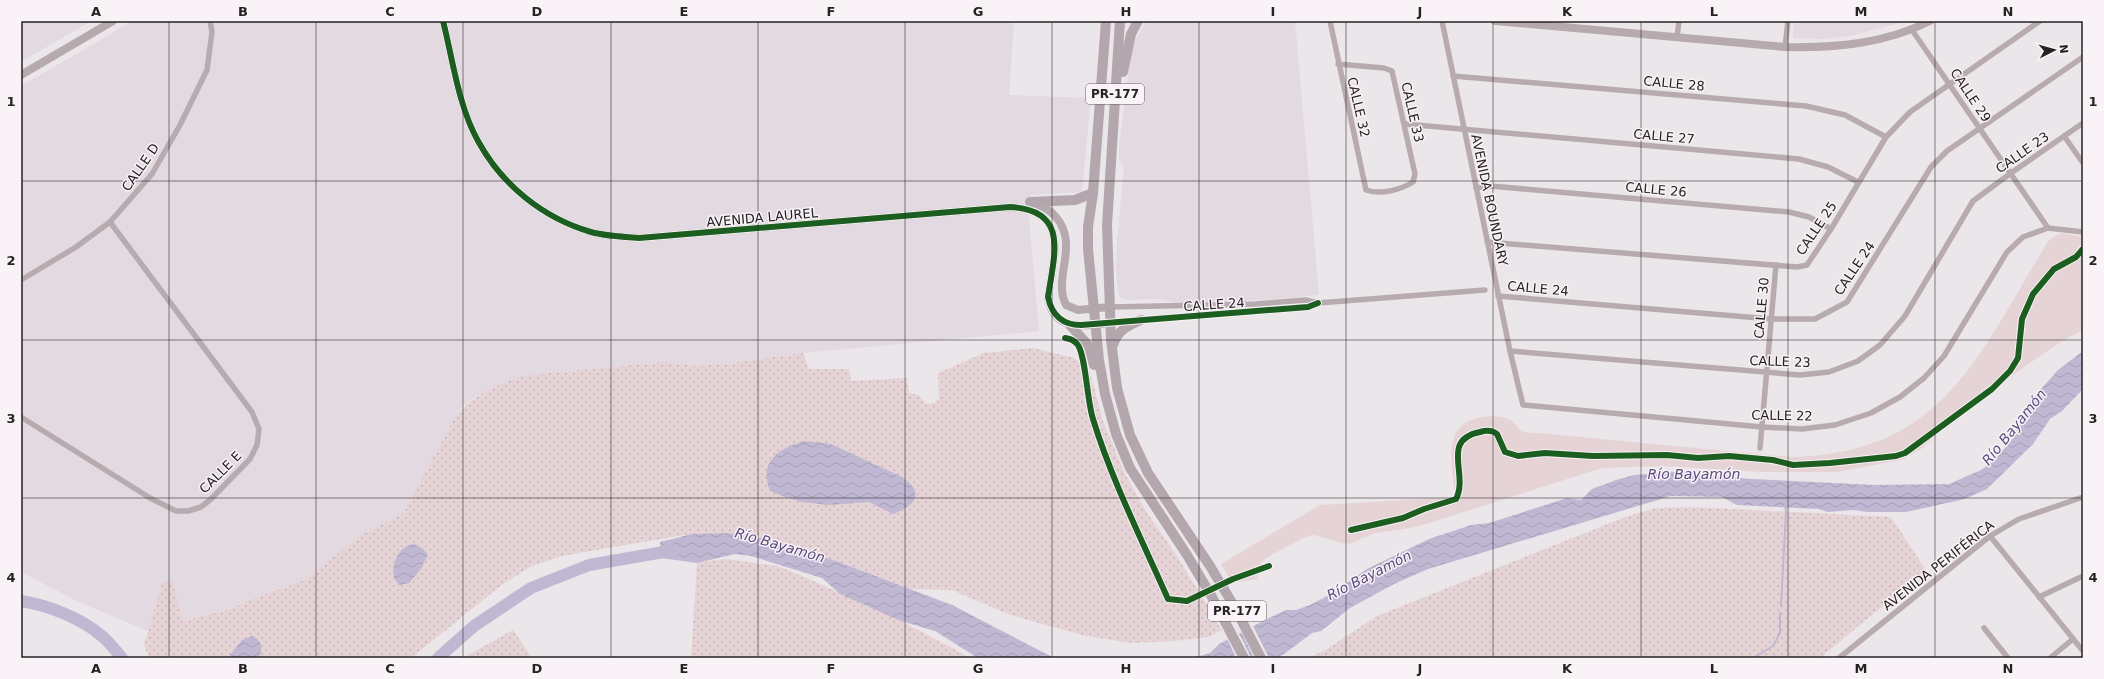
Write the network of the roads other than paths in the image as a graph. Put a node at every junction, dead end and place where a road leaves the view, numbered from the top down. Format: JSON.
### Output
{"nodes":[{"id":1,"x":113,"y":21,"type":"edge"},
{"id":2,"x":210,"y":21,"type":"edge"},
{"id":3,"x":443,"y":21,"type":"edge"},
{"id":4,"x":1106,"y":21,"type":"edge"},
{"id":5,"x":1120,"y":21,"type":"edge"},
{"id":6,"x":1124,"y":21,"type":"edge"},
{"id":7,"x":1138,"y":21,"type":"edge"},
{"id":8,"x":1330,"y":21,"type":"edge"},
{"id":9,"x":1442,"y":21,"type":"edge"},
{"id":10,"x":1495,"y":21,"type":"edge"},
{"id":11,"x":1679,"y":21,"type":"edge"},
{"id":12,"x":1788,"y":21,"type":"edge"},
{"id":13,"x":1930,"y":21,"type":"edge"},
{"id":14,"x":2040,"y":21,"type":"edge"},
{"id":15,"x":1912,"y":30,"type":"junction"},
{"id":16,"x":1120,"y":32,"type":"junction"},
{"id":17,"x":1677,"y":37,"type":"junction"},
{"id":18,"x":1785,"y":47,"type":"junction"},
{"id":19,"x":2083,"y":57,"type":"edge"},
{"id":20,"x":1338,"y":64,"type":"junction"},
{"id":21,"x":21,"y":75,"type":"edge"},
{"id":22,"x":1453,"y":76,"type":"junction"},
{"id":23,"x":1950,"y":84,"type":"junction"},
{"id":24,"x":2083,"y":123,"type":"edge"},
{"id":25,"x":1405,"y":124,"type":"junction"},
{"id":26,"x":1980,"y":128,"type":"junction"},
{"id":27,"x":1464,"y":129,"type":"junction"},
{"id":28,"x":2064,"y":136,"type":"junction"},
{"id":29,"x":1113,"y":137,"type":"junction"},
{"id":30,"x":1886,"y":137,"type":"junction"},
{"id":31,"x":2083,"y":163,"type":"edge"},
{"id":32,"x":2011,"y":173,"type":"junction"},
{"id":33,"x":1858,"y":182,"type":"junction"},
{"id":34,"x":1408,"y":185,"type":"joint"},
{"id":35,"x":1476,"y":188,"type":"junction"},
{"id":36,"x":1093,"y":193,"type":"junction"},
{"id":37,"x":1030,"y":202,"type":"junction"},
{"id":38,"x":1010,"y":207,"type":"junction"},
{"id":39,"x":110,"y":222,"type":"junction"},
{"id":40,"x":2048,"y":228,"type":"junction"},
{"id":41,"x":1831,"y":229,"type":"junction"},
{"id":42,"x":2083,"y":232,"type":"edge"},
{"id":43,"x":1487,"y":242,"type":"junction"},
{"id":44,"x":1776,"y":265,"type":"junction"},
{"id":45,"x":21,"y":280,"type":"edge"},
{"id":46,"x":1484,"y":290,"type":"dead end"},
{"id":47,"x":1498,"y":296,"type":"junction"},
{"id":48,"x":1318,"y":303,"type":"junction"},
{"id":49,"x":1110,"y":307,"type":"junction"},
{"id":50,"x":1093,"y":309,"type":"junction"},
{"id":51,"x":1771,"y":319,"type":"junction"},
{"id":52,"x":1141,"y":320,"type":"junction"},
{"id":53,"x":1111,"y":323,"type":"junction"},
{"id":54,"x":1095,"y":324,"type":"junction"},
{"id":55,"x":1070,"y":325,"type":"junction"},
{"id":56,"x":1112,"y":348,"type":"junction"},
{"id":57,"x":1510,"y":351,"type":"junction"},
{"id":58,"x":1766,"y":373,"type":"junction"},
{"id":59,"x":1104,"y":386,"type":"junction"},
{"id":60,"x":1523,"y":405,"type":"joint"},
{"id":61,"x":21,"y":417,"type":"edge"},
{"id":62,"x":1762,"y":427,"type":"junction"},
{"id":63,"x":1760,"y":448,"type":"dead end"},
{"id":64,"x":2083,"y":498,"type":"edge"},
{"id":65,"x":1990,"y":536,"type":"junction"},
{"id":66,"x":2083,"y":576,"type":"edge"},
{"id":67,"x":2039,"y":597,"type":"junction"},
{"id":68,"x":1984,"y":628,"type":"dead end"},
{"id":69,"x":2073,"y":639,"type":"junction"},
{"id":70,"x":2082,"y":648,"type":"edge"},
{"id":71,"x":1244,"y":658,"type":"edge"},
{"id":72,"x":1260,"y":658,"type":"edge"},
{"id":73,"x":1839,"y":658,"type":"edge"},
{"id":74,"x":2008,"y":658,"type":"edge"},
{"id":75,"x":2050,"y":658,"type":"edge"}],
"edges":[{"from":1,"to":21,"type":"street"},
{"from":2,"to":39,"type":"street","name":"CALLE D"},
{"from":3,"to":38,"type":"street","name":"AVENIDA LAUREL"},
{"from":4,"to":36,"type":"highway","number":"PR-177"},
{"from":5,"to":16,"type":"highway","number":"PR-177"},
{"from":6,"to":16,"type":"highway"},
{"from":7,"to":29,"type":"highway"},
{"from":8,"to":20,"type":"street","name":"CALLE 32"},
{"from":9,"to":22,"type":"street","name":"AVENIDA BOUNDARY"},
{"from":10,"to":17,"type":"street"},
{"from":11,"to":17,"type":"street"},
{"from":12,"to":18,"type":"street"},
{"from":13,"to":15,"type":"street"},
{"from":14,"to":23,"type":"street","name":"CALLE 25"},
{"from":15,"to":18,"type":"street"},
{"from":15,"to":23,"type":"street","name":"CALLE 29"},
{"from":16,"to":29,"type":"highway","number":"PR-177"},
{"from":17,"to":18,"type":"street"},
{"from":19,"to":26,"type":"street","name":"CALLE 24"},
{"from":20,"to":25,"type":"street","name":"CALLE 33"},
{"from":20,"to":34,"type":"street","name":"CALLE 32"},
{"from":22,"to":27,"type":"street","name":"AVENIDA BOUNDARY"},
{"from":22,"to":30,"type":"street","name":"CALLE 28"},
{"from":23,"to":26,"type":"street","name":"CALLE 29"},
{"from":23,"to":30,"type":"street","name":"CALLE 25"},
{"from":24,"to":28,"type":"street","name":"CALLE 23"},
{"from":25,"to":27,"type":"street","name":"CALLE 27"},
{"from":25,"to":34,"type":"street","name":"CALLE 33"},
{"from":26,"to":32,"type":"street","name":"CALLE 29"},
{"from":26,"to":51,"type":"street","name":"CALLE 24"},
{"from":27,"to":33,"type":"street","name":"CALLE 27"},
{"from":27,"to":35,"type":"street","name":"AVENIDA BOUNDARY"},
{"from":28,"to":31,"type":"street"},
{"from":28,"to":32,"type":"street","name":"CALLE 23"},
{"from":29,"to":49,"type":"highway","number":"PR-177"},
{"from":30,"to":33,"type":"street","name":"CALLE 25"},
{"from":32,"to":40,"type":"street"},
{"from":32,"to":58,"type":"street","name":"CALLE 23"},
{"from":33,"to":41,"type":"street","name":"CALLE 25"},
{"from":35,"to":41,"type":"street","name":"CALLE 26"},
{"from":35,"to":43,"type":"street","name":"AVENIDA BOUNDARY"},
{"from":36,"to":37,"type":"highway"},
{"from":36,"to":50,"type":"highway","number":"PR-177"},
{"from":37,"to":38,"type":"street","name":"AVENIDA LAUREL"},
{"from":37,"to":50,"type":"street"},
{"from":38,"to":55,"type":"street","name":"AVENIDA LAUREL"},
{"from":39,"to":45,"type":"street","name":"CALLE D"},
{"from":39,"to":61,"type":"street","name":"CALLE E"},
{"from":40,"to":42,"type":"street","name":"CALLE 22"},
{"from":40,"to":62,"type":"street","name":"CALLE 22"},
{"from":41,"to":44,"type":"street","name":"CALLE 25"},
{"from":43,"to":44,"type":"street","name":"CALLE 25"},
{"from":43,"to":47,"type":"street","name":"AVENIDA BOUNDARY"},
{"from":44,"to":51,"type":"street","name":"CALLE 30"},
{"from":46,"to":48,"type":"street","name":"CALLE 24"},
{"from":47,"to":51,"type":"street","name":"CALLE 24"},
{"from":47,"to":57,"type":"street","name":"AVENIDA BOUNDARY"},
{"from":48,"to":49,"type":"street","name":"CALLE 24"},
{"from":48,"to":52,"type":"street","name":"CALLE 24"},
{"from":49,"to":50,"type":"street"},
{"from":49,"to":53,"type":"highway","number":"PR-177"},
{"from":50,"to":54,"type":"highway","number":"PR-177"},
{"from":51,"to":58,"type":"street","name":"CALLE 30"},
{"from":52,"to":53,"type":"street","name":"CALLE 24"},
{"from":52,"to":56,"type":"highway"},
{"from":53,"to":54,"type":"street"},
{"from":53,"to":56,"type":"highway","number":"PR-177"},
{"from":54,"to":55,"type":"street"},
{"from":54,"to":59,"type":"highway","number":"PR-177"},
{"from":55,"to":59,"type":"highway"},
{"from":56,"to":72,"type":"highway","number":"PR-177"},
{"from":57,"to":58,"type":"street","name":"CALLE 23"},
{"from":57,"to":60,"type":"street","name":"AVENIDA BOUNDARY"},
{"from":58,"to":62,"type":"street","name":"CALLE 30"},
{"from":59,"to":71,"type":"highway","number":"PR-177"},
{"from":60,"to":62,"type":"street","name":"CALLE 22"},
{"from":62,"to":63,"type":"street","name":"CALLE 30"},
{"from":64,"to":65,"type":"street","name":"AVENIDA PERIFÉRICA"},
{"from":65,"to":67,"type":"street"},
{"from":65,"to":73,"type":"street","name":"AVENIDA PERIFÉRICA"},
{"from":66,"to":67,"type":"street"},
{"from":67,"to":69,"type":"street"},
{"from":68,"to":74,"type":"street"},
{"from":69,"to":70,"type":"street"},
{"from":69,"to":75,"type":"street"}]}
